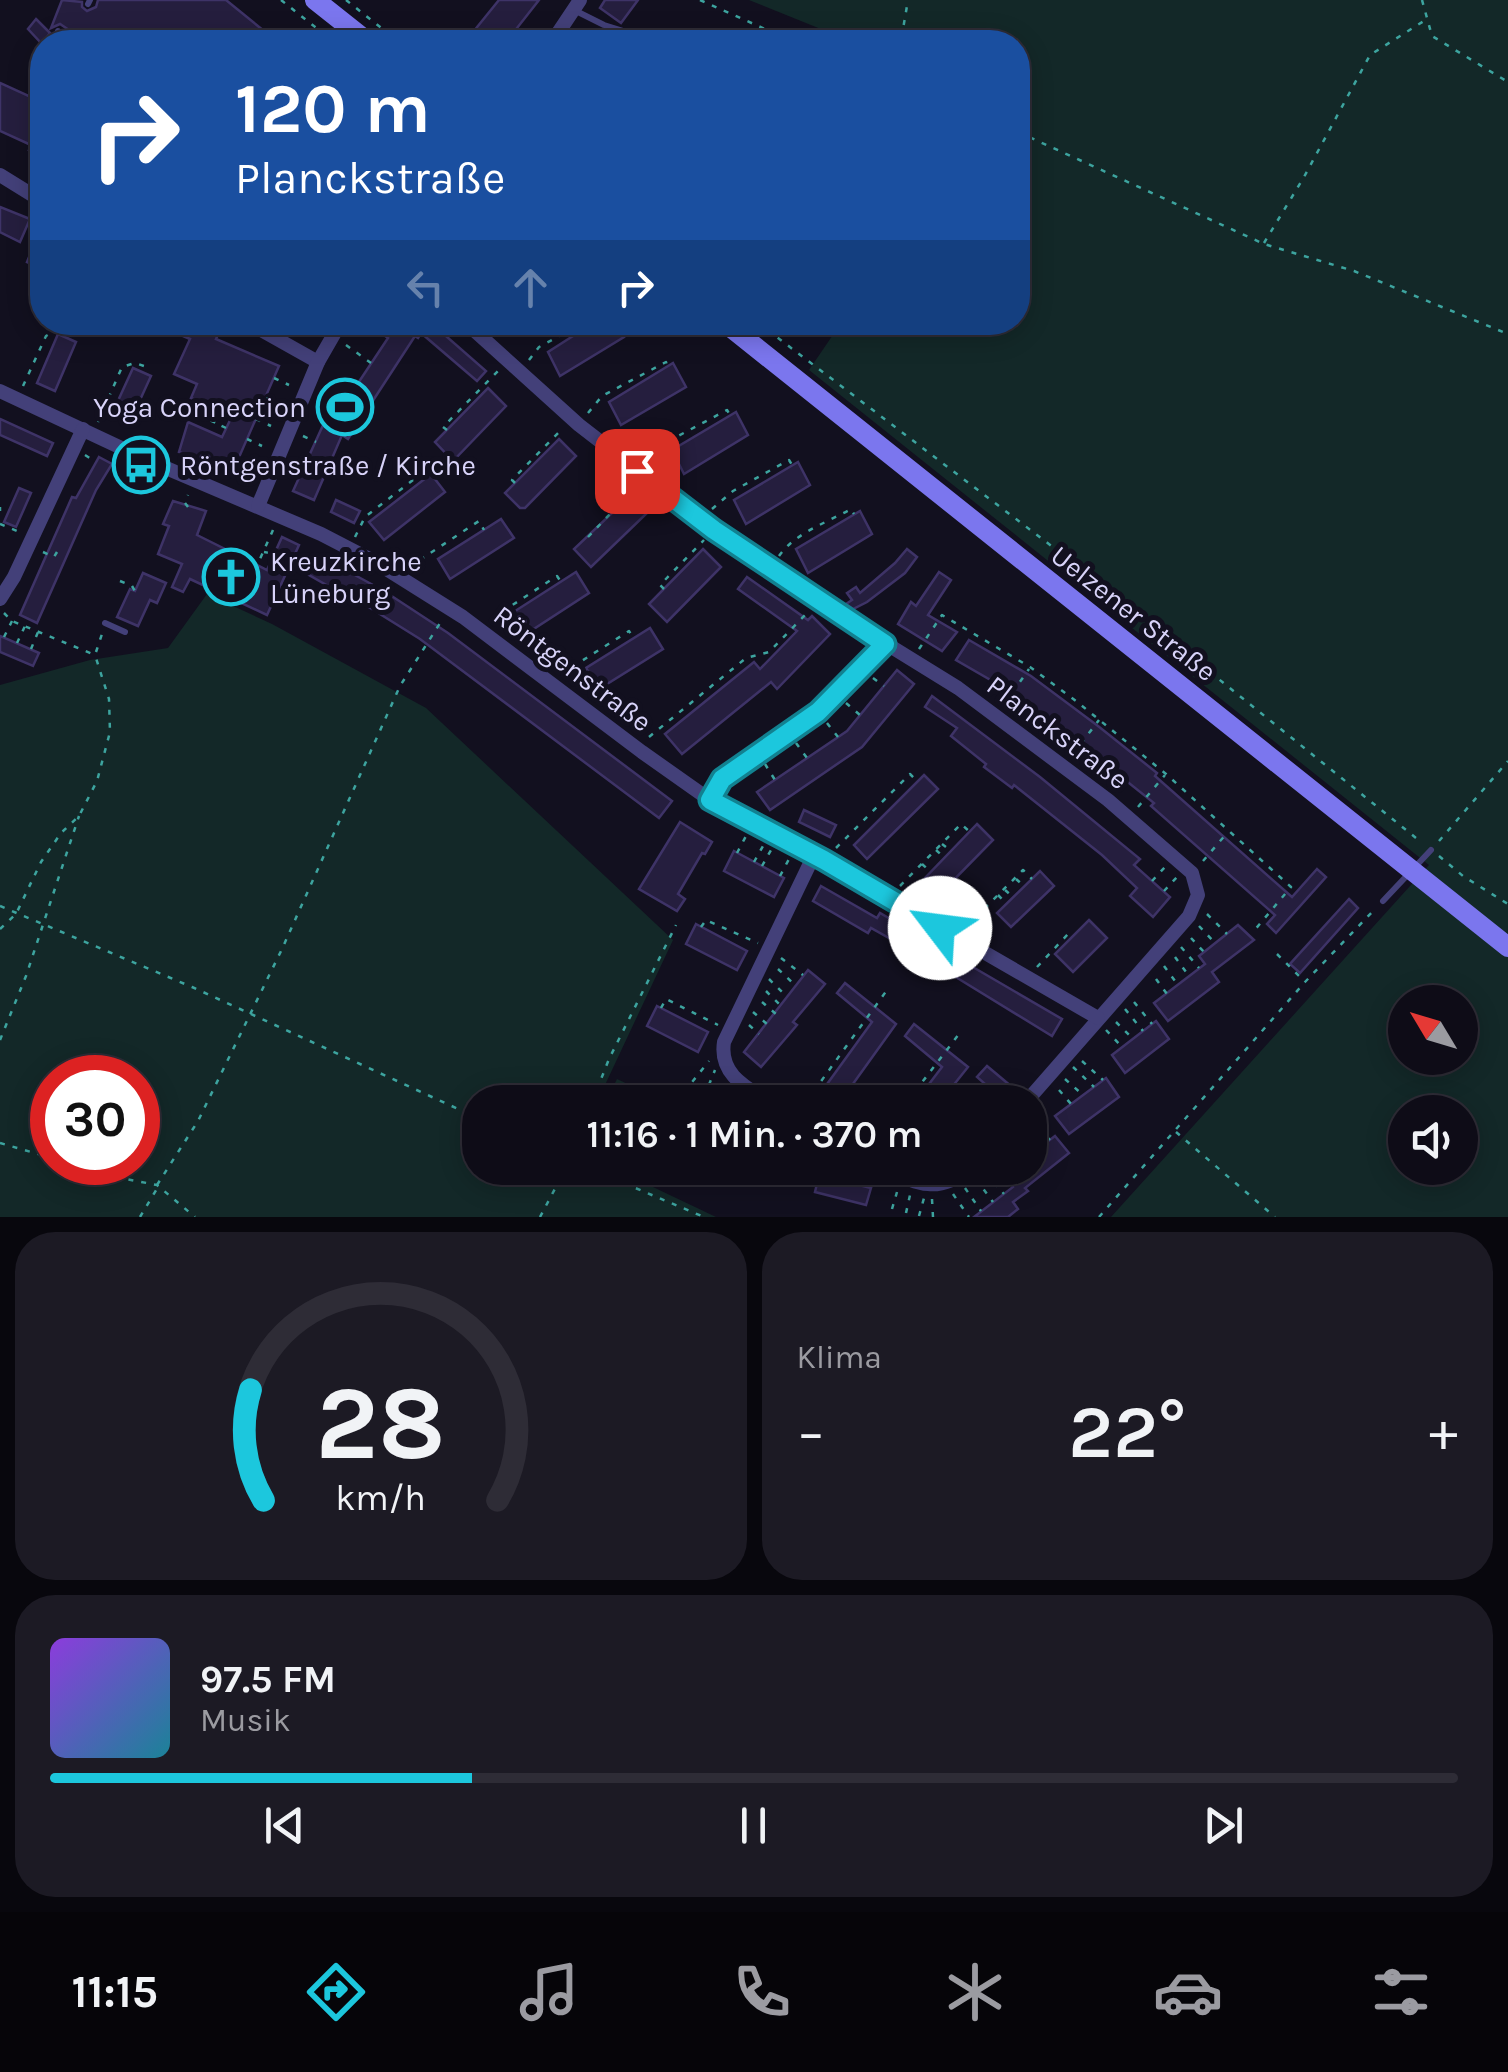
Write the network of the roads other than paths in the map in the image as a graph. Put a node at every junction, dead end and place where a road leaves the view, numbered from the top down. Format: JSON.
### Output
{"nodes":[{"id":1,"x":316,"y":1,"type":"edge"},
{"id":2,"x":578,"y":5,"type":"edge"},
{"id":3,"x":353,"y":30,"type":"edge"},
{"id":4,"x":560,"y":30,"type":"edge"},
{"id":5,"x":620,"y":30,"type":"edge"},
{"id":6,"x":0,"y":174,"type":"edge"},
{"id":7,"x":30,"y":193,"type":"edge"},
{"id":8,"x":270,"y":335,"type":"edge"},
{"id":9,"x":333,"y":335,"type":"edge"},
{"id":10,"x":479,"y":335,"type":"edge"},
{"id":11,"x":740,"y":335,"type":"edge"},
{"id":12,"x":318,"y":362,"type":"junction"},
{"id":13,"x":0,"y":391,"type":"edge"},
{"id":14,"x":88,"y":432,"type":"junction"},
{"id":15,"x":258,"y":506,"type":"junction"},
{"id":16,"x":0,"y":600,"type":"edge"},
{"id":17,"x":105,"y":623,"type":"road end"},
{"id":18,"x":125,"y":632,"type":"dead end"},
{"id":19,"x":885,"y":644,"type":"junction"},
{"id":20,"x":710,"y":800,"type":"junction"},
{"id":21,"x":1432,"y":850,"type":"road end"},
{"id":22,"x":819,"y":857,"type":"junction"},
{"id":23,"x":1413,"y":870,"type":"junction"},
{"id":24,"x":1384,"y":901,"type":"road end"},
{"id":25,"x":1508,"y":947,"type":"edge"},
{"id":26,"x":1100,"y":1017,"type":"junction"},
{"id":27,"x":746,"y":1085,"type":"edge"},
{"id":28,"x":1041,"y":1085,"type":"edge"}],
"edges":[{"from":1,"to":3,"type":"main road"},
{"from":2,"to":4,"type":"street"},
{"from":2,"to":5,"type":"lane"},
{"from":6,"to":7,"type":"street"},
{"from":8,"to":12,"type":"street"},
{"from":9,"to":12,"type":"street"},
{"from":10,"to":19,"type":"street","name":"Planckstraße"},
{"from":11,"to":23,"type":"main road","name":"Uelzener Straße"},
{"from":12,"to":15,"type":"street"},
{"from":13,"to":14,"type":"street","name":"Röntgenstraße"},
{"from":14,"to":15,"type":"street","name":"Röntgenstraße"},
{"from":14,"to":16,"type":"street"},
{"from":15,"to":20,"type":"street","name":"Röntgenstraße"},
{"from":17,"to":18,"type":"lane"},
{"from":19,"to":20,"type":"street"},
{"from":19,"to":26,"type":"street","name":"Planckstraße"},
{"from":20,"to":22,"type":"street","name":"Röntgenstraße"},
{"from":21,"to":23,"type":"lane"},
{"from":22,"to":26,"type":"street","name":"Röntgenstraße"},
{"from":22,"to":27,"type":"street"},
{"from":23,"to":24,"type":"lane"},
{"from":23,"to":25,"type":"main road","name":"Uelzener Straße"},
{"from":26,"to":28,"type":"street"}]}
